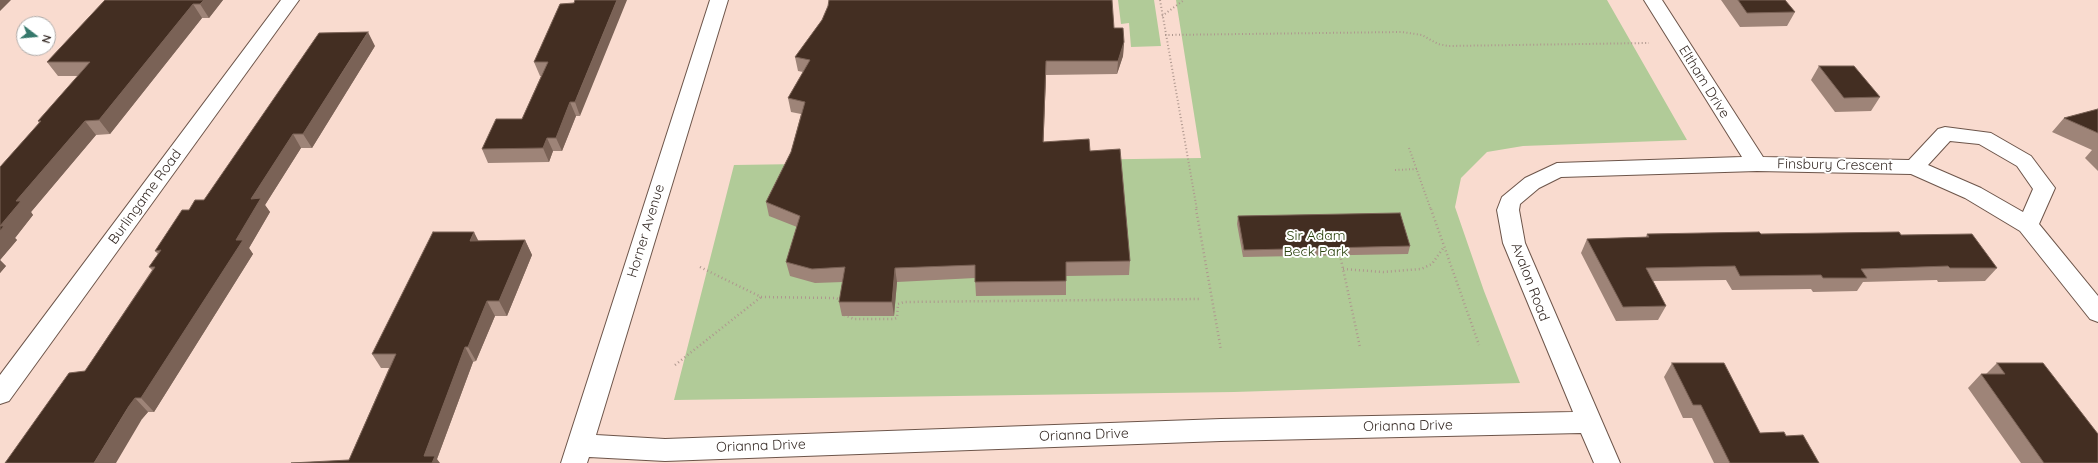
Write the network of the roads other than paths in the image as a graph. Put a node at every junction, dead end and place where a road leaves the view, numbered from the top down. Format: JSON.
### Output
{"nodes":[{"id":1,"x":290,"y":0,"type":"edge"},
{"id":2,"x":719,"y":0,"type":"edge"},
{"id":3,"x":1653,"y":0,"type":"edge"},
{"id":4,"x":1757,"y":164,"type":"junction"},
{"id":5,"x":1914,"y":167,"type":"junction"},
{"id":6,"x":2028,"y":225,"type":"junction"},
{"id":7,"x":2098,"y":314,"type":"edge"},
{"id":8,"x":0,"y":394,"type":"edge"},
{"id":9,"x":1590,"y":422,"type":"junction"},
{"id":10,"x":576,"y":454,"type":"edge"},
{"id":11,"x":1607,"y":463,"type":"edge"}],
"edges":[{"from":1,"to":8,"type":"street","name":"Burlingame Road"},
{"from":2,"to":10,"type":"street","name":"Horner Avenue"},
{"from":3,"to":4,"type":"street","name":"Eltham Drive"},
{"from":4,"to":5,"type":"street","name":"Finsbury Crescent"},
{"from":4,"to":9,"type":"street","name":"Avalon Road"},
{"from":5,"to":6,"type":"street","name":"Finsbury Crescent"},
{"from":5,"to":6,"type":"street"},
{"from":6,"to":7,"type":"street","name":"Finsbury Crescent"},
{"from":9,"to":10,"type":"street","name":"Orianna Drive"},
{"from":9,"to":11,"type":"street","name":"Avalon Road"}]}
